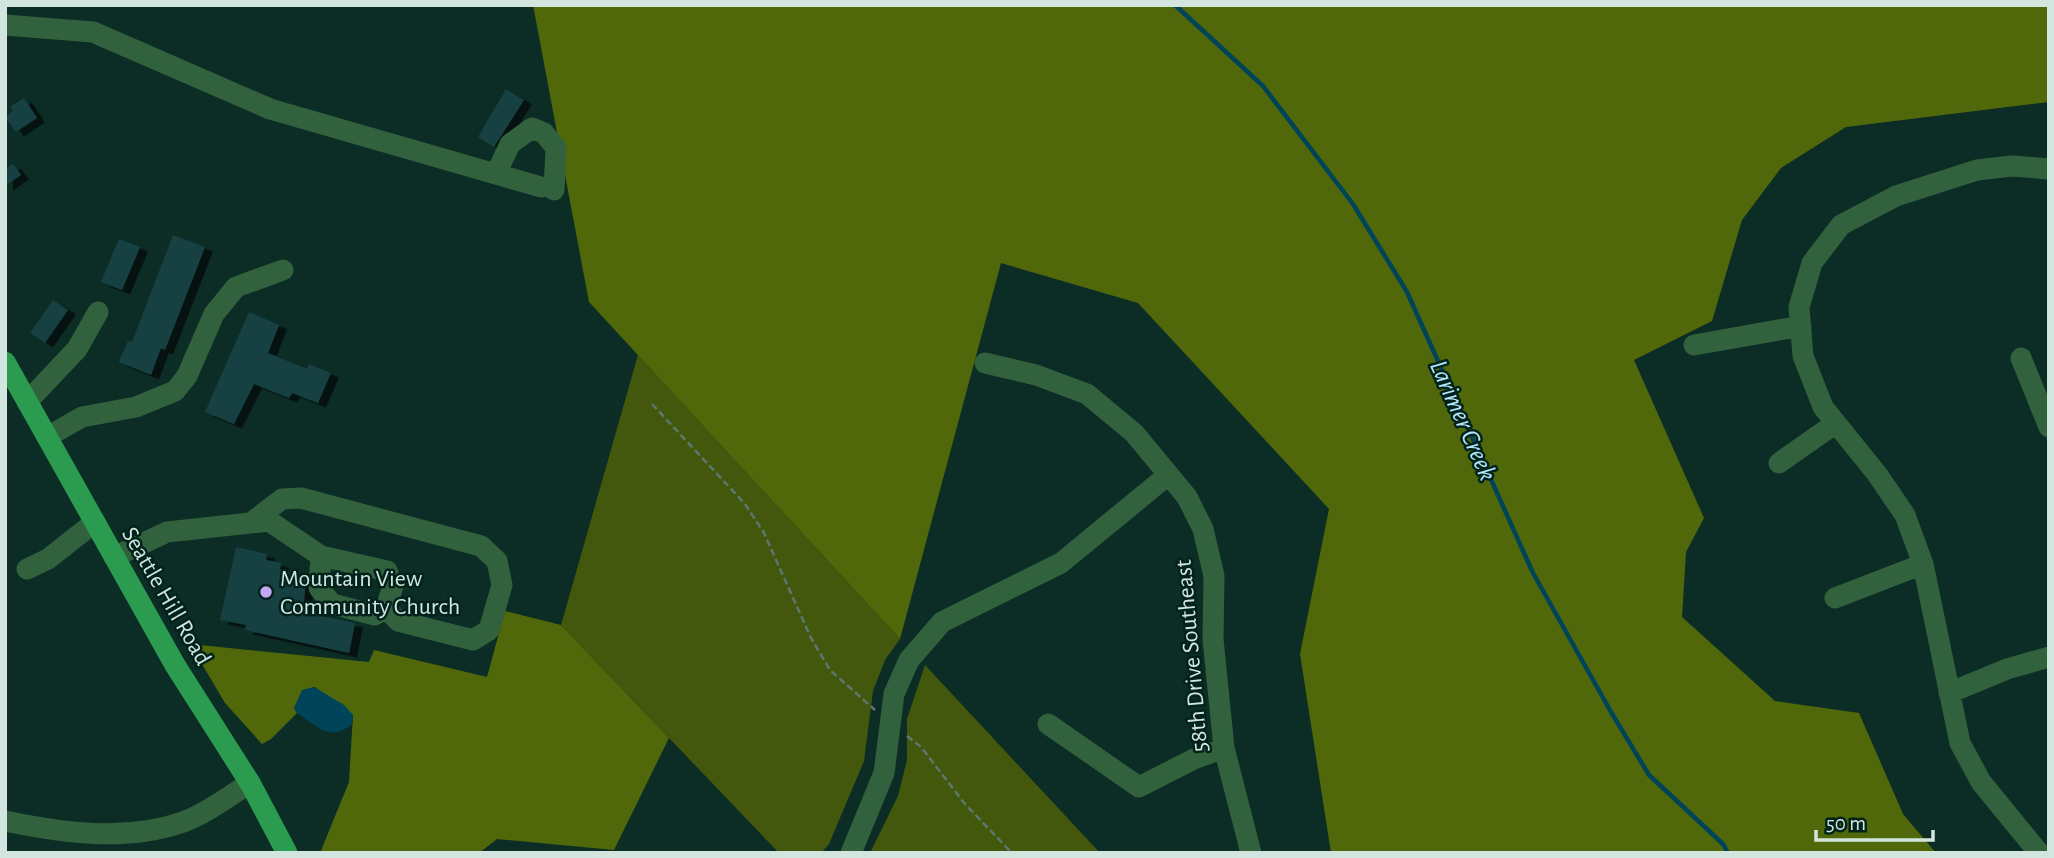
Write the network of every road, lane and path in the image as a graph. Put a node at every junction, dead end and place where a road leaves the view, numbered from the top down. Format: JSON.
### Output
{"nodes":[{"id":1,"x":5,"y":25,"type":"edge"},
{"id":2,"x":2049,"y":169,"type":"edge"},
{"id":3,"x":496,"y":174,"type":"junction"},
{"id":4,"x":283,"y":270,"type":"dead end"},
{"id":5,"x":98,"y":312,"type":"dead end"},
{"id":6,"x":1801,"y":326,"type":"junction"},
{"id":7,"x":1694,"y":345,"type":"dead end"},
{"id":8,"x":2021,"y":358,"type":"dead end"},
{"id":9,"x":5,"y":362,"type":"edge"},
{"id":10,"x":985,"y":363,"type":"dead end"},
{"id":11,"x":27,"y":402,"type":"junction"},
{"id":12,"x":652,"y":404,"type":"dead end"},
{"id":13,"x":1836,"y":423,"type":"junction"},
{"id":14,"x":2049,"y":426,"type":"edge"},
{"id":15,"x":47,"y":437,"type":"junction"},
{"id":16,"x":1779,"y":463,"type":"dead end"},
{"id":17,"x":1168,"y":475,"type":"junction"},
{"id":18,"x":94,"y":522,"type":"junction"},
{"id":19,"x":252,"y":522,"type":"junction"},
{"id":20,"x":321,"y":556,"type":"junction"},
{"id":21,"x":114,"y":557,"type":"junction"},
{"id":22,"x":1923,"y":564,"type":"junction"},
{"id":23,"x":27,"y":569,"type":"dead end"},
{"id":24,"x":1835,"y":598,"type":"dead end"},
{"id":25,"x":386,"y":608,"type":"junction"},
{"id":26,"x":2049,"y":657,"type":"edge"},
{"id":27,"x":1949,"y":693,"type":"junction"},
{"id":28,"x":890,"y":723,"type":"junction"},
{"id":29,"x":1048,"y":724,"type":"dead end"},
{"id":30,"x":1224,"y":748,"type":"junction"},
{"id":31,"x":250,"y":783,"type":"junction"},
{"id":32,"x":5,"y":821,"type":"edge"},
{"id":33,"x":119,"y":843,"type":"edge"},
{"id":34,"x":287,"y":853,"type":"edge"},
{"id":35,"x":851,"y":853,"type":"edge"},
{"id":36,"x":1012,"y":853,"type":"edge"},
{"id":37,"x":1251,"y":853,"type":"edge"},
{"id":38,"x":2039,"y":853,"type":"edge"}],
"edges":[{"from":1,"to":3,"type":"street"},
{"from":2,"to":6,"type":"street"},
{"from":3,"to":3,"type":"street"},
{"from":4,"to":15,"type":"street"},
{"from":5,"to":11,"type":"street"},
{"from":6,"to":7,"type":"street"},
{"from":6,"to":13,"type":"street"},
{"from":8,"to":14,"type":"street"},
{"from":9,"to":11,"type":"main road","name":"Seattle Hill Road"},
{"from":10,"to":17,"type":"street","name":"58th Drive Southeast"},
{"from":11,"to":15,"type":"main road","name":"Seattle Hill Road"},
{"from":12,"to":28,"type":"path"},
{"from":13,"to":16,"type":"street"},
{"from":13,"to":22,"type":"street"},
{"from":15,"to":18,"type":"main road","name":"Seattle Hill Road"},
{"from":17,"to":28,"type":"street"},
{"from":17,"to":30,"type":"street","name":"58th Drive Southeast"},
{"from":18,"to":21,"type":"main road","name":"Seattle Hill Road"},
{"from":18,"to":23,"type":"street"},
{"from":19,"to":20,"type":"street"},
{"from":19,"to":21,"type":"street"},
{"from":19,"to":25,"type":"street"},
{"from":20,"to":25,"type":"street"},
{"from":20,"to":25,"type":"street"},
{"from":21,"to":31,"type":"main road","name":"Seattle Hill Road"},
{"from":22,"to":24,"type":"street"},
{"from":22,"to":27,"type":"street"},
{"from":26,"to":27,"type":"street"},
{"from":27,"to":38,"type":"street"},
{"from":28,"to":35,"type":"street"},
{"from":28,"to":36,"type":"path"},
{"from":29,"to":30,"type":"street"},
{"from":30,"to":37,"type":"street","name":"58th Drive Southeast"},
{"from":31,"to":33,"type":"street"},
{"from":31,"to":34,"type":"main road","name":"Seattle Hill Road"},
{"from":32,"to":33,"type":"street"}]}
